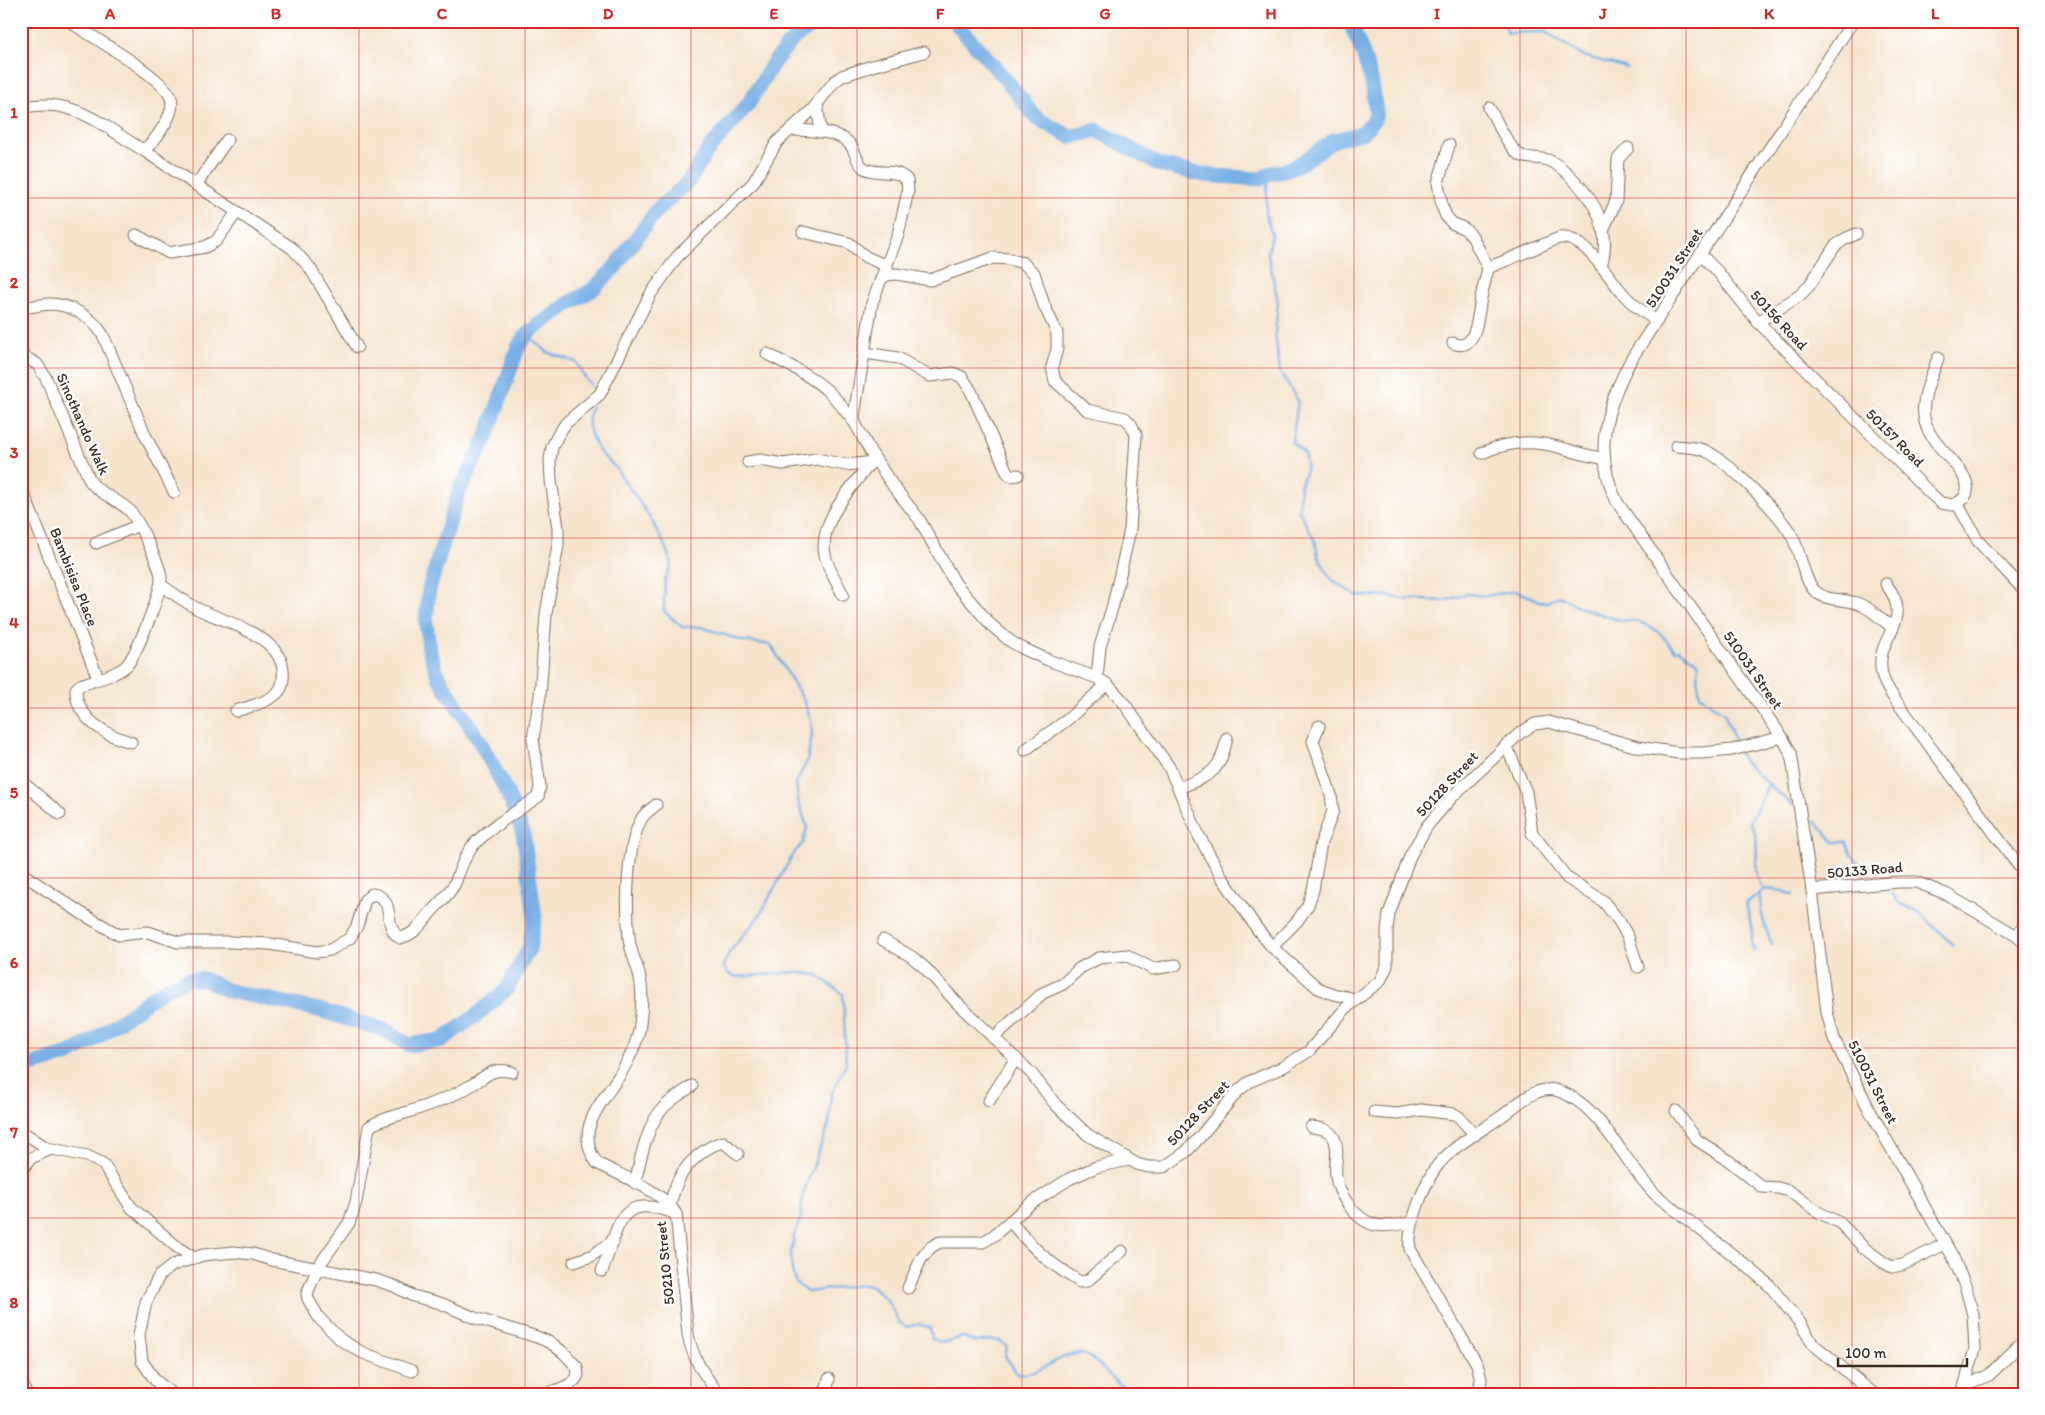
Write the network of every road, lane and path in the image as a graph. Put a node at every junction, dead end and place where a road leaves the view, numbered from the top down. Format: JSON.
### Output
{"nodes":[{"id":1,"x":69,"y":21,"type":"edge"},
{"id":2,"x":1853,"y":21,"type":"edge"},
{"id":3,"x":86,"y":26,"type":"edge"},
{"id":4,"x":924,"y":52,"type":"dead end"},
{"id":5,"x":817,"y":104,"type":"junction"},
{"id":6,"x":21,"y":108,"type":"edge"},
{"id":7,"x":1489,"y":108,"type":"dead end"},
{"id":8,"x":790,"y":130,"type":"junction"},
{"id":9,"x":821,"y":132,"type":"junction"},
{"id":10,"x":227,"y":140,"type":"dead end"},
{"id":11,"x":1449,"y":145,"type":"dead end"},
{"id":12,"x":1628,"y":148,"type":"dead end"},
{"id":13,"x":143,"y":150,"type":"junction"},
{"id":14,"x":196,"y":185,"type":"junction"},
{"id":15,"x":237,"y":212,"type":"junction"},
{"id":16,"x":1604,"y":228,"type":"junction"},
{"id":17,"x":803,"y":232,"type":"dead end"},
{"id":18,"x":1856,"y":234,"type":"dead end"},
{"id":19,"x":136,"y":235,"type":"dead end"},
{"id":20,"x":1701,"y":255,"type":"junction"},
{"id":21,"x":887,"y":266,"type":"junction"},
{"id":22,"x":1601,"y":266,"type":"junction"},
{"id":23,"x":1488,"y":268,"type":"junction"},
{"id":24,"x":881,"y":279,"type":"junction"},
{"id":25,"x":21,"y":308,"type":"edge"},
{"id":26,"x":1657,"y":321,"type":"junction"},
{"id":27,"x":1758,"y":322,"type":"junction"},
{"id":28,"x":1453,"y":343,"type":"dead end"},
{"id":29,"x":357,"y":348,"type":"dead end"},
{"id":30,"x":865,"y":353,"type":"junction"},
{"id":31,"x":767,"y":354,"type":"dead end"},
{"id":32,"x":21,"y":355,"type":"edge"},
{"id":33,"x":1938,"y":358,"type":"dead end"},
{"id":34,"x":1839,"y":403,"type":"joint"},
{"id":35,"x":855,"y":423,"type":"junction"},
{"id":36,"x":1676,"y":446,"type":"dead end"},
{"id":37,"x":1482,"y":453,"type":"dead end"},
{"id":38,"x":1604,"y":458,"type":"junction"},
{"id":39,"x":748,"y":462,"type":"dead end"},
{"id":40,"x":873,"y":462,"type":"junction"},
{"id":41,"x":1018,"y":475,"type":"dead end"},
{"id":42,"x":21,"y":486,"type":"edge"},
{"id":43,"x":174,"y":492,"type":"dead end"},
{"id":44,"x":1957,"y":503,"type":"junction"},
{"id":45,"x":139,"y":525,"type":"junction"},
{"id":46,"x":96,"y":543,"type":"dead end"},
{"id":47,"x":1886,"y":584,"type":"dead end"},
{"id":48,"x":160,"y":585,"type":"junction"},
{"id":49,"x":2024,"y":590,"type":"edge"},
{"id":50,"x":843,"y":595,"type":"dead end"},
{"id":51,"x":1893,"y":628,"type":"junction"},
{"id":52,"x":98,"y":678,"type":"junction"},
{"id":53,"x":1102,"y":681,"type":"junction"},
{"id":54,"x":236,"y":711,"type":"dead end"},
{"id":55,"x":1319,"y":726,"type":"dead end"},
{"id":56,"x":1782,"y":737,"type":"junction"},
{"id":57,"x":1228,"y":738,"type":"dead end"},
{"id":58,"x":131,"y":742,"type":"dead end"},
{"id":59,"x":1506,"y":745,"type":"junction"},
{"id":60,"x":1025,"y":750,"type":"dead end"},
{"id":61,"x":21,"y":781,"type":"edge"},
{"id":62,"x":1179,"y":788,"type":"junction"},
{"id":63,"x":656,"y":805,"type":"dead end"},
{"id":64,"x":60,"y":814,"type":"dead end"},
{"id":65,"x":21,"y":873,"type":"edge"},
{"id":66,"x":2024,"y":873,"type":"edge"},
{"id":67,"x":1812,"y":890,"type":"junction"},
{"id":68,"x":2024,"y":925,"type":"edge"},
{"id":69,"x":2020,"y":939,"type":"edge"},
{"id":70,"x":883,"y":940,"type":"dead end"},
{"id":71,"x":1272,"y":948,"type":"junction"},
{"id":72,"x":1176,"y":965,"type":"dead end"},
{"id":73,"x":1638,"y":966,"type":"dead end"},
{"id":74,"x":1356,"y":999,"type":"junction"},
{"id":75,"x":993,"y":1038,"type":"junction"},
{"id":76,"x":1016,"y":1058,"type":"junction"},
{"id":77,"x":512,"y":1072,"type":"dead end"},
{"id":78,"x":692,"y":1086,"type":"dead end"},
{"id":79,"x":989,"y":1101,"type":"dead end"},
{"id":80,"x":1676,"y":1111,"type":"dead end"},
{"id":81,"x":1374,"y":1112,"type":"dead end"},
{"id":82,"x":1311,"y":1127,"type":"dead end"},
{"id":83,"x":21,"y":1131,"type":"edge"},
{"id":84,"x":1475,"y":1135,"type":"junction"},
{"id":85,"x":51,"y":1149,"type":"junction"},
{"id":86,"x":738,"y":1154,"type":"dead end"},
{"id":87,"x":1129,"y":1160,"type":"junction"},
{"id":88,"x":21,"y":1171,"type":"edge"},
{"id":89,"x":635,"y":1183,"type":"junction"},
{"id":90,"x":673,"y":1209,"type":"junction"},
{"id":91,"x":1010,"y":1221,"type":"junction"},
{"id":92,"x":1412,"y":1222,"type":"junction"},
{"id":93,"x":613,"y":1241,"type":"junction"},
{"id":94,"x":1945,"y":1244,"type":"junction"},
{"id":95,"x":1122,"y":1251,"type":"dead end"},
{"id":96,"x":194,"y":1258,"type":"junction"},
{"id":97,"x":574,"y":1262,"type":"dead end"},
{"id":98,"x":318,"y":1267,"type":"junction"},
{"id":99,"x":602,"y":1271,"type":"dead end"},
{"id":100,"x":908,"y":1288,"type":"dead end"},
{"id":101,"x":2024,"y":1341,"type":"edge"},
{"id":102,"x":412,"y":1371,"type":"dead end"},
{"id":103,"x":21,"y":1379,"type":"edge"},
{"id":104,"x":829,"y":1379,"type":"dead end"},
{"id":105,"x":1964,"y":1390,"type":"edge"},
{"id":106,"x":26,"y":1394,"type":"edge"},
{"id":107,"x":172,"y":1394,"type":"edge"},
{"id":108,"x":546,"y":1394,"type":"edge"},
{"id":109,"x":719,"y":1394,"type":"edge"},
{"id":110,"x":825,"y":1394,"type":"edge"},
{"id":111,"x":1479,"y":1394,"type":"edge"},
{"id":112,"x":1874,"y":1394,"type":"edge"}],
"edges":[{"from":1,"to":3,"type":"street"},
{"from":2,"to":20,"type":"street","name":"510031 Street"},
{"from":3,"to":13,"type":"street"},
{"from":4,"to":5,"type":"street"},
{"from":5,"to":8,"type":"street"},
{"from":5,"to":9,"type":"street"},
{"from":6,"to":13,"type":"street"},
{"from":7,"to":16,"type":"street"},
{"from":8,"to":9,"type":"street"},
{"from":8,"to":65,"type":"street"},
{"from":9,"to":21,"type":"street"},
{"from":10,"to":14,"type":"street"},
{"from":11,"to":23,"type":"street"},
{"from":12,"to":16,"type":"street"},
{"from":13,"to":14,"type":"street"},
{"from":14,"to":15,"type":"street"},
{"from":15,"to":19,"type":"street"},
{"from":15,"to":29,"type":"street"},
{"from":16,"to":22,"type":"street"},
{"from":17,"to":21,"type":"street"},
{"from":18,"to":27,"type":"street"},
{"from":20,"to":26,"type":"street","name":"510031 Street"},
{"from":20,"to":27,"type":"street","name":"50156 Road"},
{"from":21,"to":24,"type":"street"},
{"from":22,"to":23,"type":"street"},
{"from":22,"to":26,"type":"street"},
{"from":23,"to":28,"type":"street"},
{"from":24,"to":30,"type":"street"},
{"from":24,"to":53,"type":"street"},
{"from":25,"to":43,"type":"street"},
{"from":26,"to":38,"type":"street","name":"510031 Street"},
{"from":27,"to":34,"type":"street","name":"50156 Road"},
{"from":30,"to":35,"type":"street"},
{"from":30,"to":41,"type":"street"},
{"from":31,"to":35,"type":"street"},
{"from":32,"to":45,"type":"street","name":"Sinothando Walk"},
{"from":33,"to":44,"type":"street"},
{"from":34,"to":44,"type":"street","name":"50157 Road"},
{"from":35,"to":40,"type":"street"},
{"from":36,"to":51,"type":"street"},
{"from":37,"to":38,"type":"street"},
{"from":38,"to":56,"type":"street","name":"510031 Street"},
{"from":39,"to":40,"type":"street"},
{"from":40,"to":50,"type":"street"},
{"from":40,"to":53,"type":"street"},
{"from":42,"to":52,"type":"street","name":"Bambisisa Place"},
{"from":44,"to":49,"type":"street"},
{"from":45,"to":46,"type":"street"},
{"from":45,"to":48,"type":"street","name":"Sinothando Walk"},
{"from":47,"to":51,"type":"street"},
{"from":48,"to":52,"type":"street","name":"Sinothando Walk"},
{"from":48,"to":54,"type":"street"},
{"from":51,"to":66,"type":"street"},
{"from":52,"to":58,"type":"street","name":"Sinothando Walk"},
{"from":53,"to":60,"type":"street"},
{"from":53,"to":62,"type":"street"},
{"from":55,"to":71,"type":"street"},
{"from":56,"to":59,"type":"street","name":"50128 Street"},
{"from":56,"to":67,"type":"street","name":"510031 Street"},
{"from":57,"to":62,"type":"street"},
{"from":59,"to":73,"type":"street"},
{"from":59,"to":74,"type":"street","name":"50128 Street"},
{"from":61,"to":64,"type":"street"},
{"from":62,"to":71,"type":"street"},
{"from":63,"to":89,"type":"street","name":"50210 Street"},
{"from":67,"to":69,"type":"street","name":"50133 Road"},
{"from":67,"to":94,"type":"street","name":"510031 Street"},
{"from":68,"to":69,"type":"street"},
{"from":70,"to":75,"type":"street","name":"50128 Street"},
{"from":71,"to":74,"type":"street"},
{"from":72,"to":75,"type":"street"},
{"from":74,"to":87,"type":"street","name":"50128 Street"},
{"from":75,"to":76,"type":"street","name":"50128 Street"},
{"from":76,"to":79,"type":"street"},
{"from":76,"to":87,"type":"street","name":"50128 Street"},
{"from":77,"to":98,"type":"street"},
{"from":78,"to":89,"type":"street"},
{"from":80,"to":94,"type":"street"},
{"from":81,"to":84,"type":"street"},
{"from":82,"to":92,"type":"street"},
{"from":83,"to":85,"type":"street"},
{"from":84,"to":92,"type":"street"},
{"from":84,"to":112,"type":"street"},
{"from":85,"to":88,"type":"street"},
{"from":85,"to":96,"type":"street"},
{"from":86,"to":90,"type":"street"},
{"from":87,"to":91,"type":"street"},
{"from":89,"to":90,"type":"street","name":"50210 Street"},
{"from":90,"to":93,"type":"street"},
{"from":90,"to":109,"type":"street","name":"50210 Street"},
{"from":91,"to":95,"type":"street"},
{"from":91,"to":100,"type":"street"},
{"from":92,"to":111,"type":"street"},
{"from":93,"to":97,"type":"street"},
{"from":93,"to":99,"type":"street"},
{"from":94,"to":105,"type":"street","name":"510031 Street"},
{"from":96,"to":98,"type":"street"},
{"from":96,"to":107,"type":"street"},
{"from":98,"to":102,"type":"street"},
{"from":98,"to":108,"type":"street"},
{"from":101,"to":105,"type":"street"},
{"from":103,"to":106,"type":"street"},
{"from":104,"to":110,"type":"street"}]}
